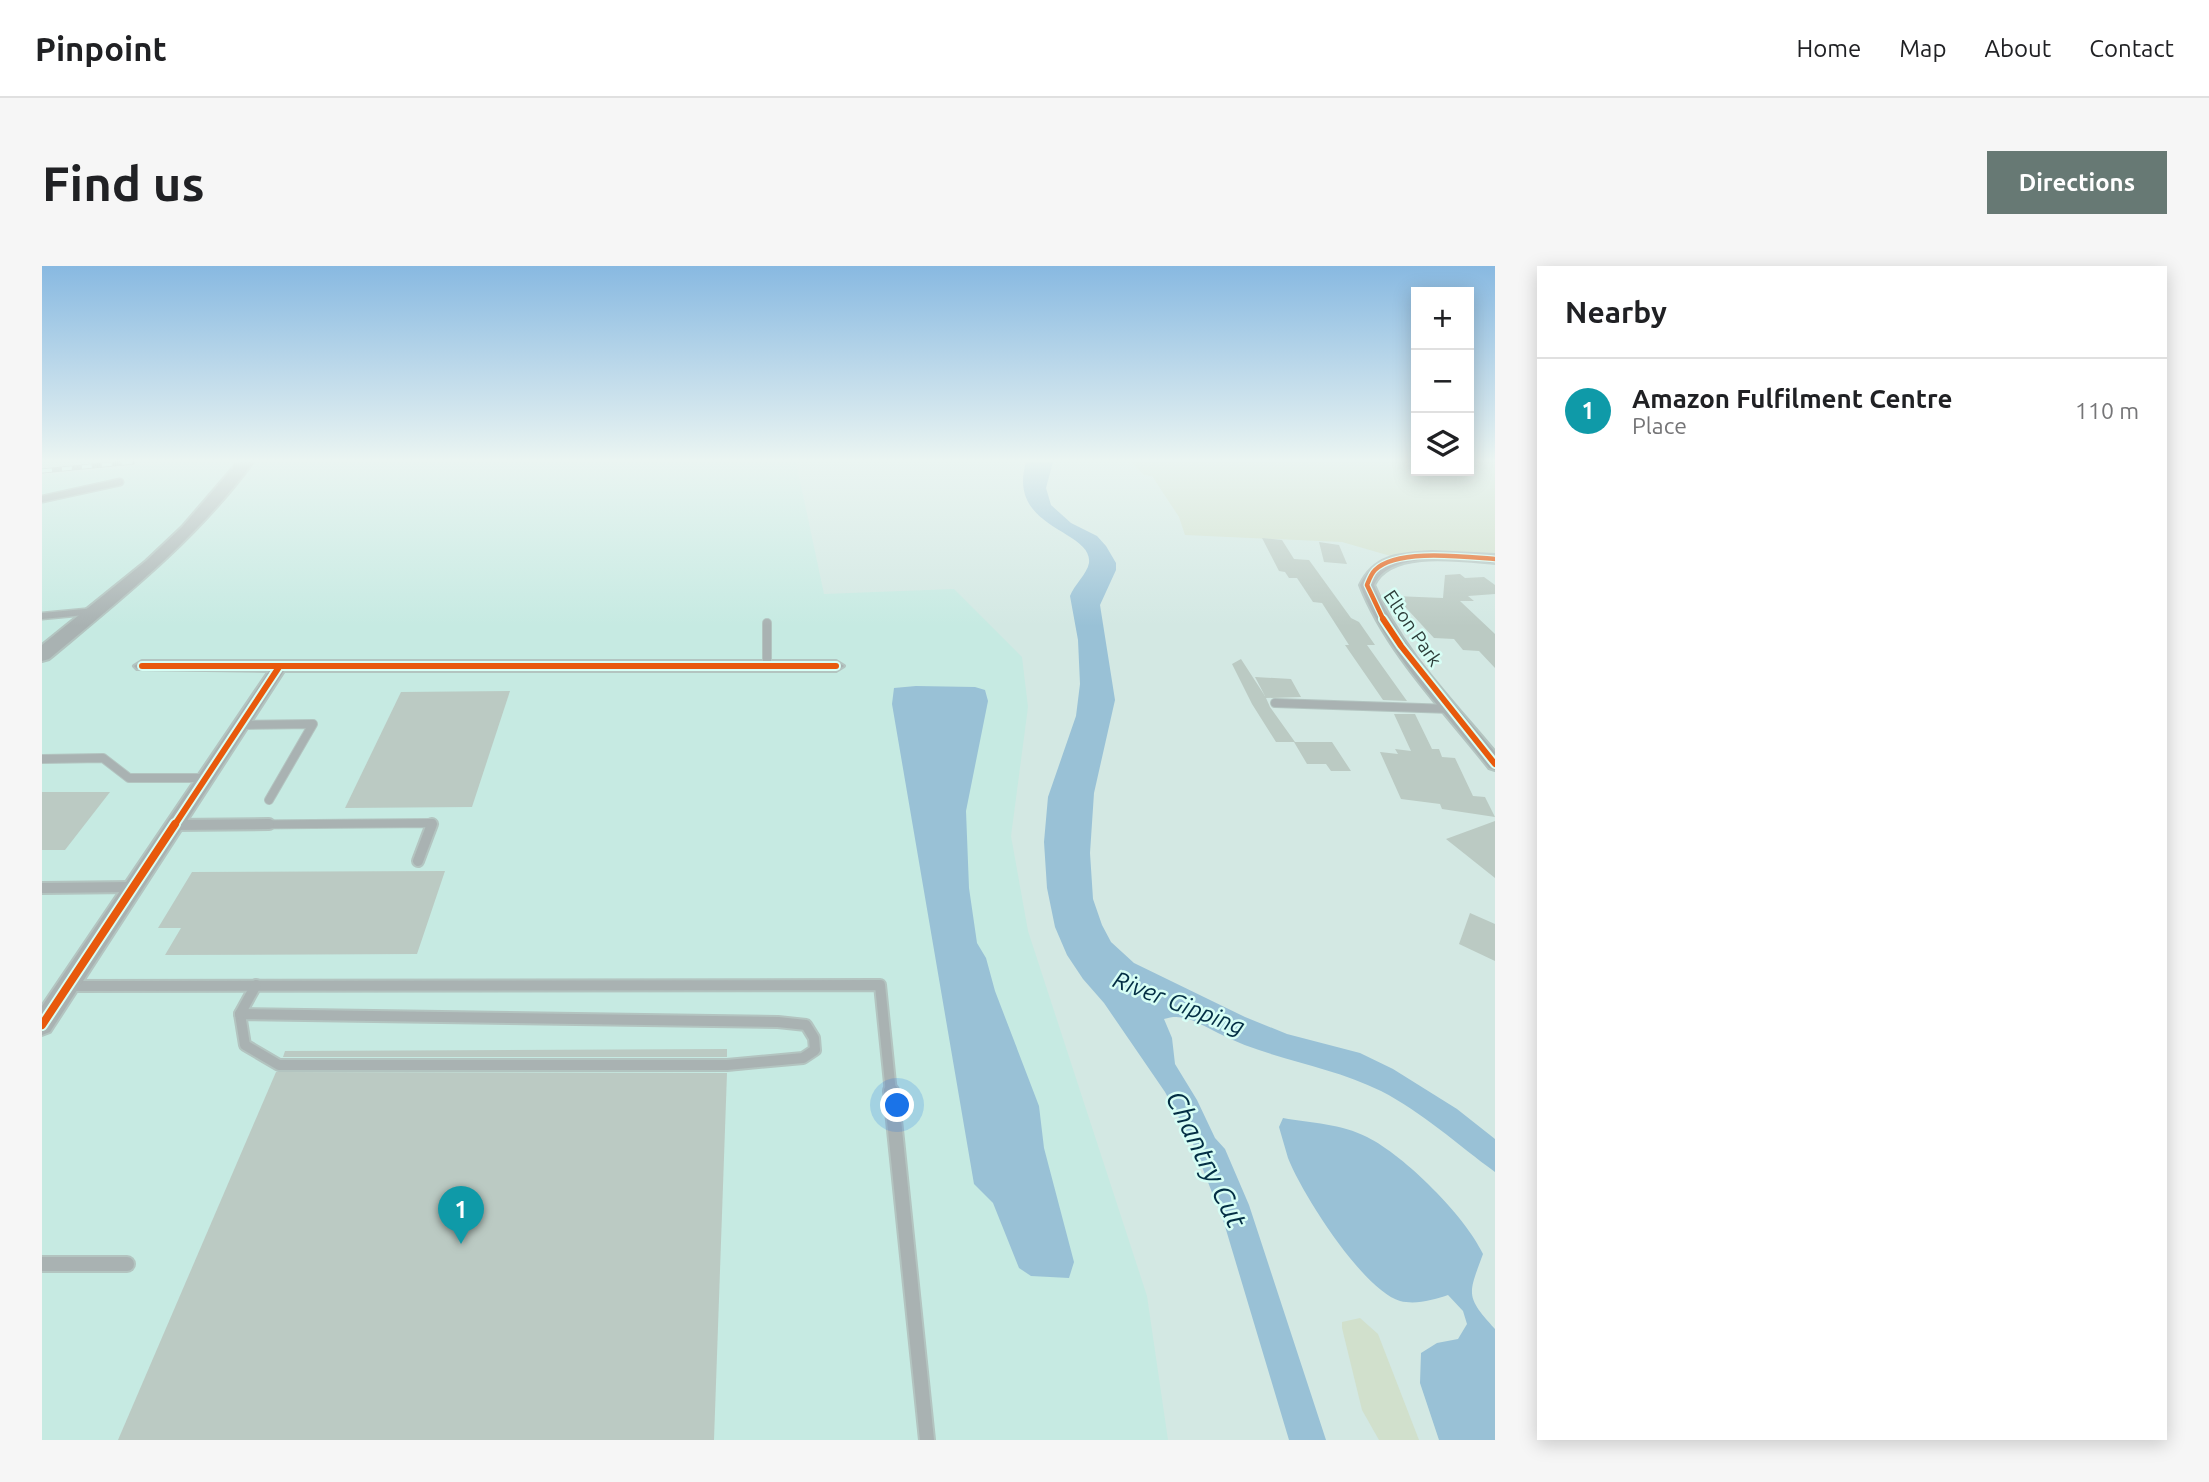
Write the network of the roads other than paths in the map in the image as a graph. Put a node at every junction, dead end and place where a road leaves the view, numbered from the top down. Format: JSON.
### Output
{"nodes":[{"id":1,"x":199,"y":517,"type":"edge"},
{"id":2,"x":1495,"y":559,"type":"edge"},
{"id":3,"x":96,"y":611,"type":"junction"},
{"id":4,"x":42,"y":616,"type":"edge"},
{"id":5,"x":767,"y":623,"type":"dead end"},
{"id":6,"x":42,"y":654,"type":"edge"},
{"id":7,"x":142,"y":666,"type":"dead end"},
{"id":8,"x":767,"y":666,"type":"junction"},
{"id":9,"x":836,"y":666,"type":"dead end"},
{"id":10,"x":279,"y":667,"type":"junction"},
{"id":11,"x":1275,"y":703,"type":"dead end"},
{"id":12,"x":1452,"y":709,"type":"junction"},
{"id":13,"x":241,"y":725,"type":"junction"},
{"id":14,"x":42,"y":759,"type":"edge"},
{"id":15,"x":1495,"y":764,"type":"edge"},
{"id":16,"x":206,"y":778,"type":"junction"},
{"id":17,"x":269,"y":800,"type":"dead end"},
{"id":18,"x":174,"y":825,"type":"junction"},
{"id":19,"x":418,"y":861,"type":"dead end"},
{"id":20,"x":133,"y":887,"type":"junction"},
{"id":21,"x":42,"y":888,"type":"edge"},
{"id":22,"x":256,"y":985,"type":"junction"},
{"id":23,"x":68,"y":986,"type":"junction"},
{"id":24,"x":240,"y":1014,"type":"junction"},
{"id":25,"x":42,"y":1025,"type":"edge"},
{"id":26,"x":42,"y":1264,"type":"edge"},
{"id":27,"x":127,"y":1264,"type":"dead end"},
{"id":28,"x":927,"y":1440,"type":"edge"}],
"edges":[{"from":1,"to":3,"type":"street"},
{"from":2,"to":12,"type":"street","name":"Elton Park"},
{"from":3,"to":4,"type":"lane"},
{"from":3,"to":6,"type":"street"},
{"from":5,"to":8,"type":"lane"},
{"from":7,"to":10,"type":"street"},
{"from":8,"to":9,"type":"street"},
{"from":8,"to":10,"type":"street"},
{"from":10,"to":13,"type":"street"},
{"from":11,"to":12,"type":"lane"},
{"from":12,"to":15,"type":"street","name":"Elton Park"},
{"from":13,"to":16,"type":"street"},
{"from":13,"to":17,"type":"lane"},
{"from":14,"to":16,"type":"lane"},
{"from":16,"to":18,"type":"street"},
{"from":18,"to":19,"type":"lane"},
{"from":18,"to":20,"type":"street"},
{"from":20,"to":21,"type":"lane"},
{"from":20,"to":23,"type":"street"},
{"from":22,"to":23,"type":"lane"},
{"from":22,"to":24,"type":"lane"},
{"from":22,"to":28,"type":"lane"},
{"from":23,"to":25,"type":"street"},
{"from":24,"to":24,"type":"lane"},
{"from":26,"to":27,"type":"lane"}]}
